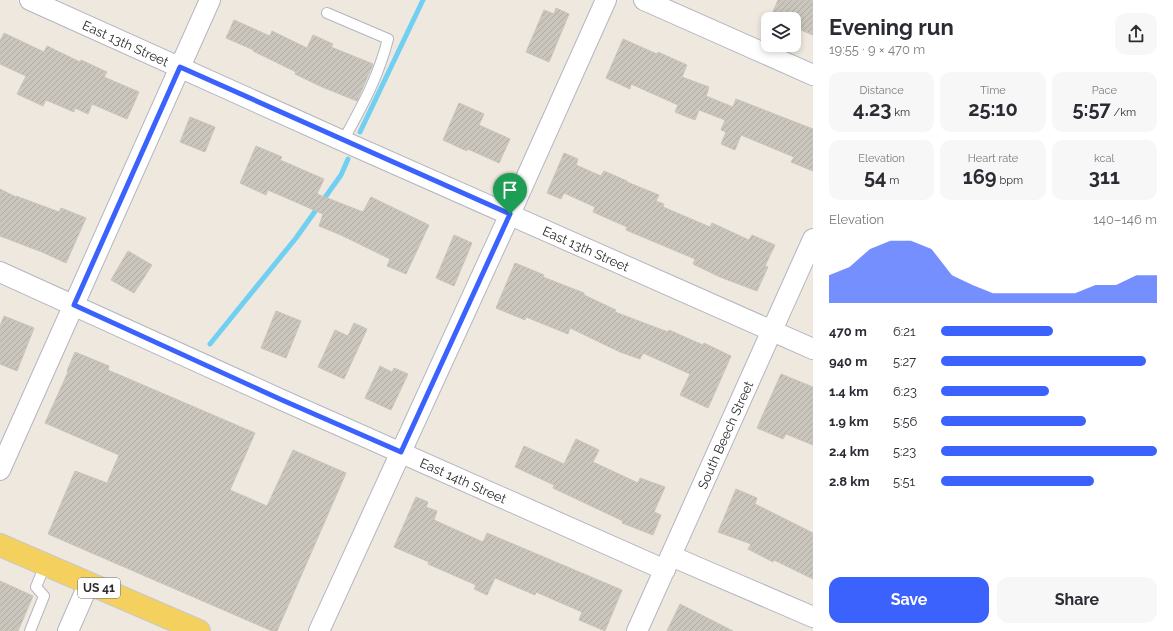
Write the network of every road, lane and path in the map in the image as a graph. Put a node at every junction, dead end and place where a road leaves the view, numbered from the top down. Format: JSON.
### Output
{"nodes":[{"id":1,"x":30,"y":0,"type":"edge"},
{"id":2,"x":210,"y":0,"type":"edge"},
{"id":3,"x":606,"y":0,"type":"edge"},
{"id":4,"x":644,"y":0,"type":"edge"},
{"id":5,"x":327,"y":12,"type":"dead end"},
{"id":6,"x":180,"y":67,"type":"junction"},
{"id":7,"x":813,"y":75,"type":"edge"},
{"id":8,"x":343,"y":140,"type":"junction"},
{"id":9,"x":510,"y":214,"type":"junction"},
{"id":10,"x":813,"y":239,"type":"edge"},
{"id":11,"x":0,"y":272,"type":"edge"},
{"id":12,"x":74,"y":305,"type":"junction"},
{"id":13,"x":772,"y":331,"type":"junction"},
{"id":14,"x":813,"y":349,"type":"edge"},
{"id":15,"x":401,"y":452,"type":"junction"},
{"id":16,"x":0,"y":470,"type":"edge"},
{"id":17,"x":0,"y":545,"type":"edge"},
{"id":18,"x":668,"y":563,"type":"junction"},
{"id":19,"x":45,"y":565,"type":"junction"},
{"id":20,"x":89,"y":584,"type":"junction"},
{"id":21,"x":813,"y":617,"type":"edge"},
{"id":22,"x":30,"y":631,"type":"edge"},
{"id":23,"x":68,"y":631,"type":"edge"},
{"id":24,"x":199,"y":631,"type":"edge"},
{"id":25,"x":319,"y":631,"type":"edge"},
{"id":26,"x":637,"y":631,"type":"edge"}],
"edges":[{"from":1,"to":6,"type":"street","name":"East 13th Street"},
{"from":2,"to":6,"type":"street"},
{"from":3,"to":9,"type":"street"},
{"from":4,"to":7,"type":"street"},
{"from":5,"to":8,"type":"lane"},
{"from":6,"to":8,"type":"street","name":"East 13th Street"},
{"from":6,"to":12,"type":"street"},
{"from":8,"to":9,"type":"street","name":"East 13th Street"},
{"from":9,"to":13,"type":"street","name":"East 13th Street"},
{"from":9,"to":15,"type":"street"},
{"from":10,"to":13,"type":"street","name":"South Beech Street"},
{"from":11,"to":12,"type":"street","name":"East 14th Street"},
{"from":12,"to":15,"type":"street","name":"East 14th Street"},
{"from":12,"to":16,"type":"street"},
{"from":13,"to":14,"type":"street","name":"East 13th Street"},
{"from":13,"to":18,"type":"street","name":"South Beech Street"},
{"from":15,"to":18,"type":"street","name":"East 14th Street"},
{"from":15,"to":25,"type":"street"},
{"from":17,"to":19,"type":"main road","number":"US 41"},
{"from":18,"to":21,"type":"street","name":"East 14th Street"},
{"from":18,"to":26,"type":"street","name":"South Beech Street"},
{"from":19,"to":20,"type":"main road","number":"US 41"},
{"from":19,"to":22,"type":"lane"},
{"from":20,"to":23,"type":"street"},
{"from":20,"to":24,"type":"main road","number":"US 41"}]}
